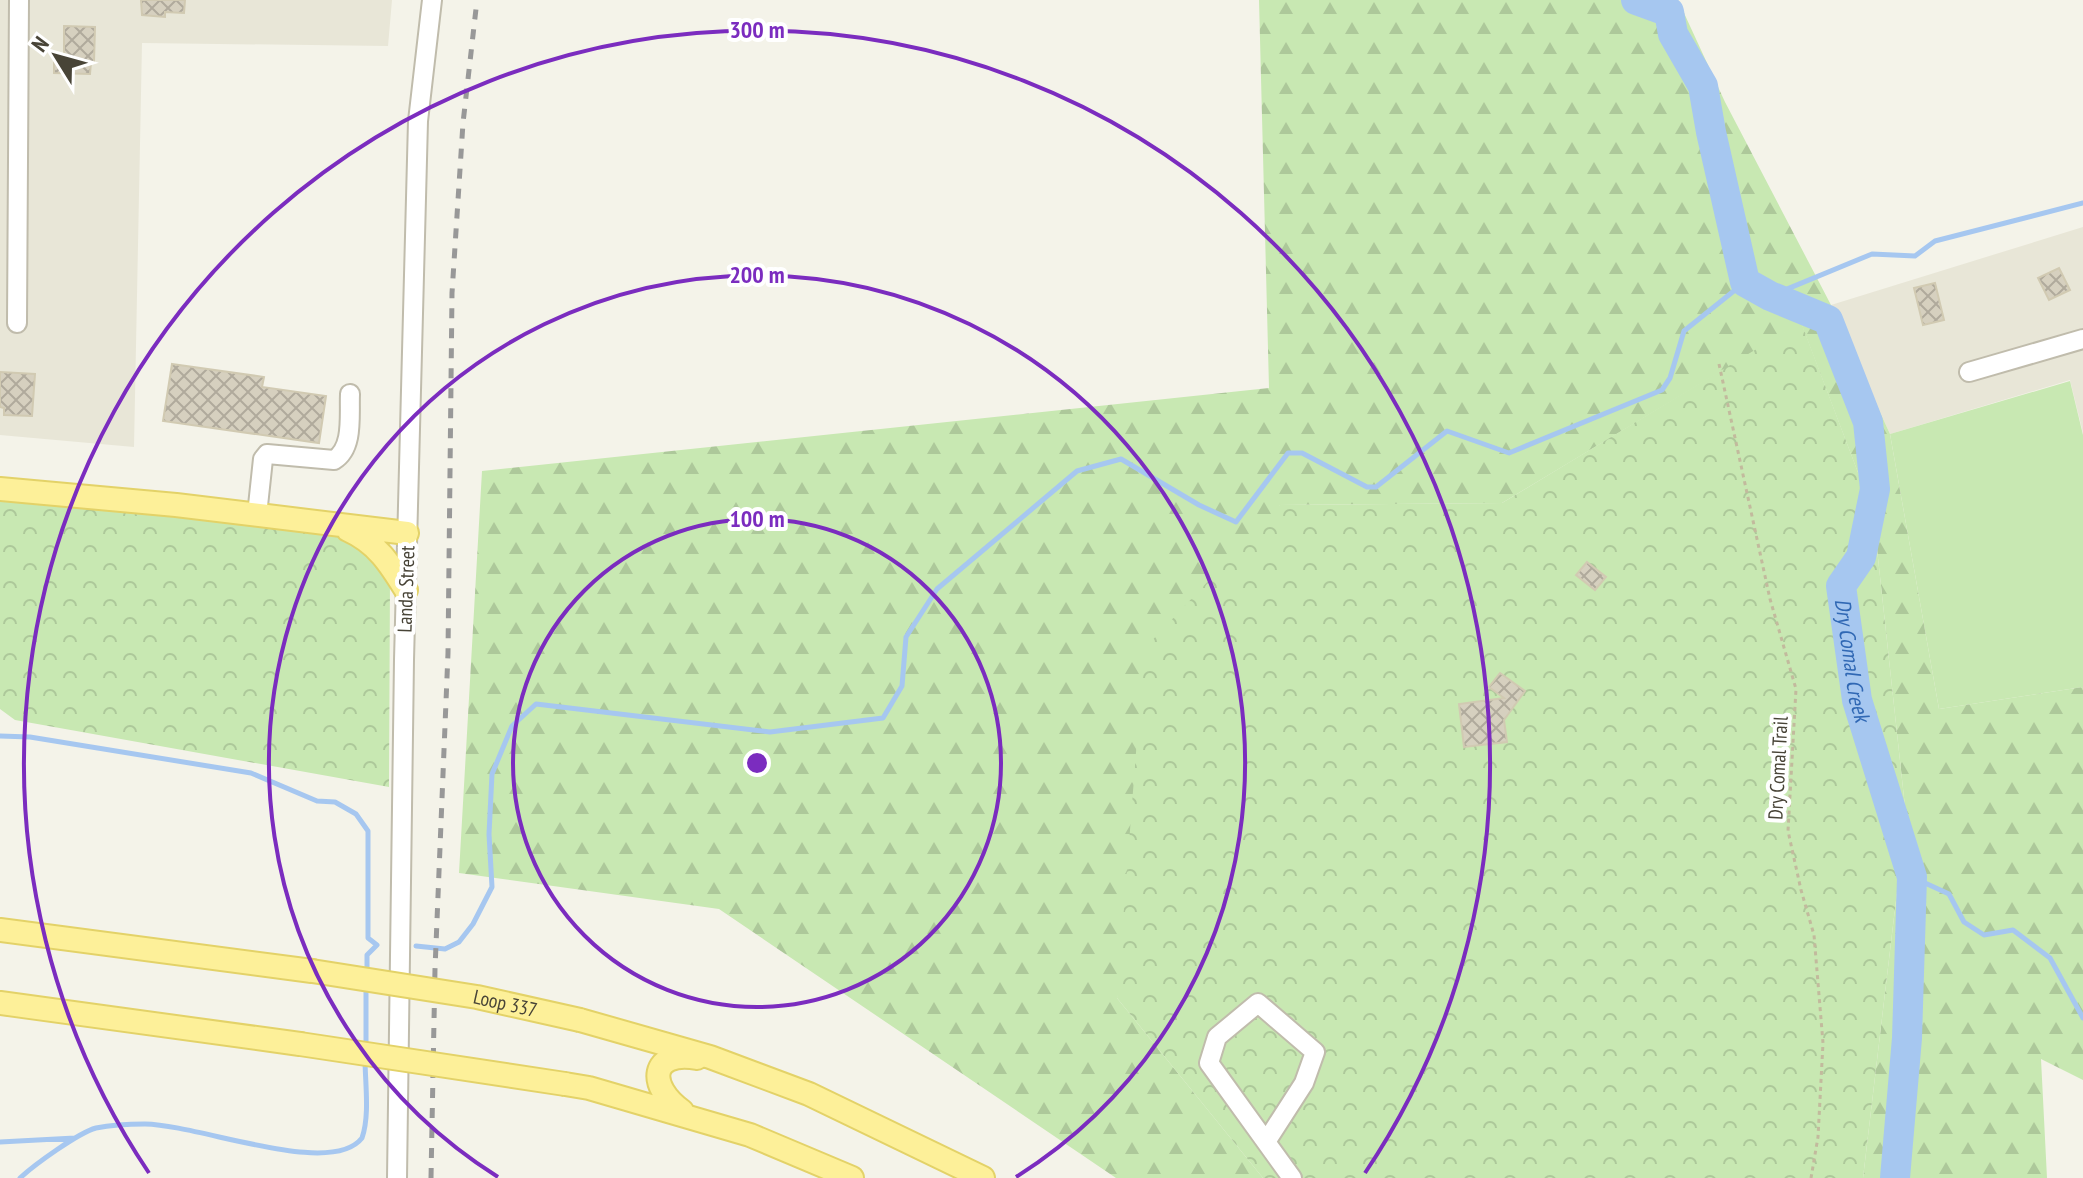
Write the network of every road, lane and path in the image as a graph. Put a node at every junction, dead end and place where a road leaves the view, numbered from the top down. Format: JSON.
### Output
{"nodes":[{"id":1,"x":19,"y":0,"type":"edge"},
{"id":2,"x":432,"y":0,"type":"edge"},
{"id":3,"x":17,"y":323,"type":"dead end"},
{"id":4,"x":2083,"y":339,"type":"edge"},
{"id":5,"x":1719,"y":364,"type":"dead end"},
{"id":6,"x":1969,"y":372,"type":"dead end"},
{"id":7,"x":350,"y":394,"type":"dead end"},
{"id":8,"x":0,"y":489,"type":"edge"},
{"id":9,"x":257,"y":515,"type":"junction"},
{"id":10,"x":336,"y":524,"type":"junction"},
{"id":11,"x":407,"y":533,"type":"junction"},
{"id":12,"x":406,"y":590,"type":"junction"},
{"id":13,"x":0,"y":930,"type":"edge"},
{"id":14,"x":0,"y":1003,"type":"edge"},
{"id":15,"x":722,"y":1062,"type":"junction"},
{"id":16,"x":692,"y":1117,"type":"junction"},
{"id":17,"x":1266,"y":1142,"type":"junction"},
{"id":18,"x":397,"y":1178,"type":"edge"},
{"id":19,"x":852,"y":1178,"type":"edge"},
{"id":20,"x":983,"y":1178,"type":"edge"},
{"id":21,"x":1292,"y":1178,"type":"edge"},
{"id":22,"x":1811,"y":1178,"type":"edge"}],
"edges":[{"from":1,"to":3,"type":"street"},
{"from":2,"to":11,"type":"street","name":"Landa Street"},
{"from":4,"to":6,"type":"street"},
{"from":5,"to":22,"type":"path","name":"Dry Comal Trail"},
{"from":7,"to":9,"type":"street"},
{"from":8,"to":9,"type":"main road"},
{"from":9,"to":10,"type":"main road"},
{"from":10,"to":11,"type":"main road"},
{"from":10,"to":12,"type":"main road"},
{"from":11,"to":12,"type":"street","name":"Landa Street"},
{"from":12,"to":18,"type":"street","name":"Landa Street"},
{"from":13,"to":15,"type":"main road","name":"Loop 337","bridge":true},
{"from":14,"to":16,"type":"main road","bridge":true},
{"from":15,"to":16,"type":"main road"},
{"from":15,"to":20,"type":"main road","name":"Loop 337"},
{"from":16,"to":19,"type":"main road"},
{"from":17,"to":17,"type":"street"},
{"from":17,"to":21,"type":"street"}]}
